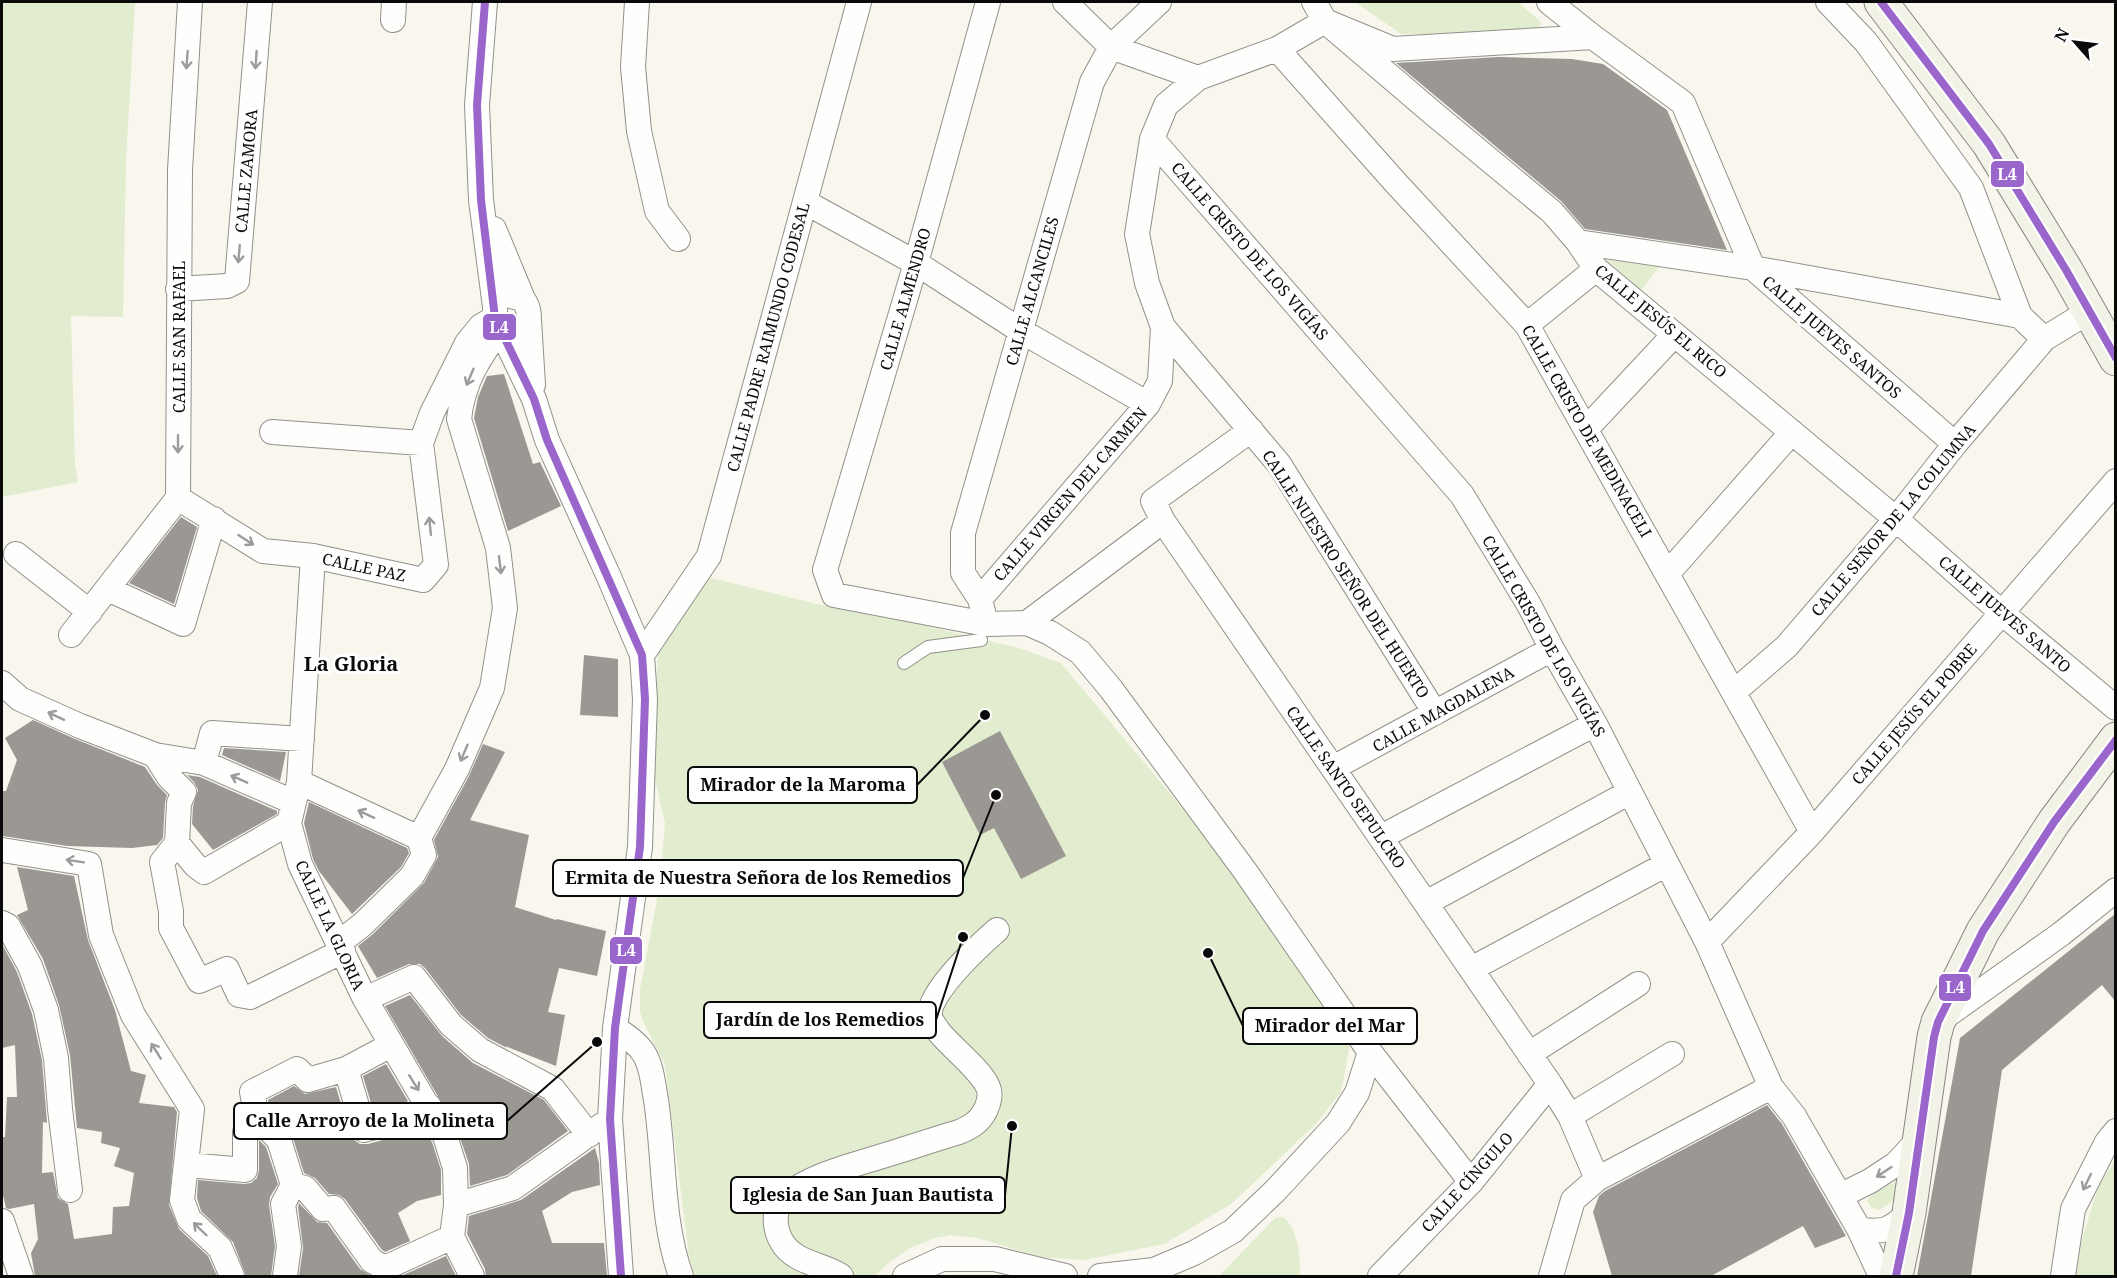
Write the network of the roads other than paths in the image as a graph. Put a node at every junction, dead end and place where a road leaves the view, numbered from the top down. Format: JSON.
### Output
{"nodes":[{"id":1,"x":190,"y":2,"type":"edge"},
{"id":2,"x":260,"y":2,"type":"edge"},
{"id":3,"x":485,"y":2,"type":"edge"},
{"id":4,"x":637,"y":2,"type":"edge"},
{"id":5,"x":859,"y":2,"type":"edge"},
{"id":6,"x":988,"y":2,"type":"edge"},
{"id":7,"x":1065,"y":2,"type":"edge"},
{"id":8,"x":1159,"y":2,"type":"edge"},
{"id":9,"x":1549,"y":2,"type":"edge"},
{"id":10,"x":1828,"y":2,"type":"edge"},
{"id":11,"x":1881,"y":2,"type":"edge"},
{"id":12,"x":1320,"y":11,"type":"edge"},
{"id":13,"x":1593,"y":37,"type":"junction"},
{"id":14,"x":1111,"y":47,"type":"junction"},
{"id":15,"x":1276,"y":49,"type":"junction"},
{"id":16,"x":1198,"y":78,"type":"junction"},
{"id":17,"x":1152,"y":139,"type":"junction"},
{"id":18,"x":481,"y":200,"type":"junction"},
{"id":19,"x":805,"y":202,"type":"junction"},
{"id":20,"x":678,"y":239,"type":"dead end"},
{"id":21,"x":1578,"y":242,"type":"junction"},
{"id":22,"x":916,"y":263,"type":"junction"},
{"id":23,"x":1753,"y":268,"type":"junction"},
{"id":24,"x":1596,"y":269,"type":"junction"},
{"id":25,"x":178,"y":289,"type":"junction"},
{"id":26,"x":526,"y":310,"type":"junction"},
{"id":27,"x":2088,"y":312,"type":"junction"},
{"id":28,"x":2020,"y":316,"type":"junction"},
{"id":29,"x":497,"y":318,"type":"junction"},
{"id":30,"x":1527,"y":325,"type":"junction"},
{"id":31,"x":1163,"y":327,"type":"junction"},
{"id":32,"x":1020,"y":331,"type":"junction"},
{"id":33,"x":1674,"y":335,"type":"junction"},
{"id":34,"x":2043,"y":339,"type":"junction"},
{"id":35,"x":2115,"y":359,"type":"edge"},
{"id":36,"x":534,"y":399,"type":"junction"},
{"id":37,"x":1148,"y":404,"type":"junction"},
{"id":38,"x":1587,"y":428,"type":"junction"},
{"id":39,"x":1251,"y":430,"type":"junction"},
{"id":40,"x":272,"y":432,"type":"dead end"},
{"id":41,"x":1792,"y":432,"type":"junction"},
{"id":42,"x":422,"y":443,"type":"junction"},
{"id":43,"x":1955,"y":444,"type":"junction"},
{"id":44,"x":2115,"y":481,"type":"edge"},
{"id":45,"x":178,"y":498,"type":"junction"},
{"id":46,"x":214,"y":519,"type":"junction"},
{"id":47,"x":1896,"y":519,"type":"junction"},
{"id":48,"x":1163,"y":521,"type":"junction"},
{"id":49,"x":16,"y":554,"type":"dead end"},
{"id":50,"x":313,"y":556,"type":"junction"},
{"id":51,"x":1668,"y":573,"type":"junction"},
{"id":52,"x":108,"y":589,"type":"junction"},
{"id":53,"x":980,"y":599,"type":"junction"},
{"id":54,"x":90,"y":612,"type":"junction"},
{"id":55,"x":2002,"y":613,"type":"junction"},
{"id":56,"x":1027,"y":623,"type":"junction"},
{"id":57,"x":983,"y":632,"type":"junction"},
{"id":58,"x":71,"y":635,"type":"dead end"},
{"id":59,"x":1552,"y":649,"type":"junction"},
{"id":60,"x":642,"y":656,"type":"junction"},
{"id":61,"x":904,"y":663,"type":"dead end"},
{"id":62,"x":2,"y":683,"type":"edge"},
{"id":63,"x":1734,"y":692,"type":"junction"},
{"id":64,"x":2115,"y":708,"type":"edge"},
{"id":65,"x":1435,"y":713,"type":"junction"},
{"id":66,"x":1595,"y":724,"type":"junction"},
{"id":67,"x":2115,"y":739,"type":"edge"},
{"id":68,"x":302,"y":740,"type":"junction"},
{"id":69,"x":155,"y":755,"type":"junction"},
{"id":70,"x":204,"y":763,"type":"junction"},
{"id":71,"x":1333,"y":768,"type":"junction"},
{"id":72,"x":1630,"y":792,"type":"junction"},
{"id":73,"x":294,"y":803,"type":"junction"},
{"id":74,"x":1812,"y":832,"type":"junction"},
{"id":75,"x":1381,"y":837,"type":"junction"},
{"id":76,"x":419,"y":838,"type":"junction"},
{"id":77,"x":177,"y":843,"type":"junction"},
{"id":78,"x":2,"y":850,"type":"edge"},
{"id":79,"x":1667,"y":864,"type":"junction"},
{"id":80,"x":2115,"y":890,"type":"edge"},
{"id":81,"x":1426,"y":903,"type":"junction"},
{"id":82,"x":2,"y":923,"type":"edge"},
{"id":83,"x":996,"y":930,"type":"dead end"},
{"id":84,"x":1707,"y":942,"type":"junction"},
{"id":85,"x":341,"y":947,"type":"junction"},
{"id":86,"x":1471,"y":969,"type":"junction"},
{"id":87,"x":1638,"y":984,"type":"dead end"},
{"id":88,"x":365,"y":999,"type":"junction"},
{"id":89,"x":1938,"y":1022,"type":"junction"},
{"id":90,"x":615,"y":1028,"type":"junction"},
{"id":91,"x":391,"y":1045,"type":"junction"},
{"id":92,"x":1370,"y":1052,"type":"junction"},
{"id":93,"x":1529,"y":1054,"type":"junction"},
{"id":94,"x":1672,"y":1054,"type":"dead end"},
{"id":95,"x":346,"y":1069,"type":"junction"},
{"id":96,"x":1550,"y":1084,"type":"junction"},
{"id":97,"x":1771,"y":1087,"type":"junction"},
{"id":98,"x":429,"y":1107,"type":"junction"},
{"id":99,"x":1570,"y":1116,"type":"junction"},
{"id":100,"x":258,"y":1117,"type":"junction"},
{"id":101,"x":610,"y":1119,"type":"junction"},
{"id":102,"x":2115,"y":1131,"type":"edge"},
{"id":103,"x":589,"y":1135,"type":"junction"},
{"id":104,"x":1921,"y":1137,"type":"junction"},
{"id":105,"x":187,"y":1165,"type":"junction"},
{"id":106,"x":1597,"y":1179,"type":"junction"},
{"id":107,"x":1471,"y":1182,"type":"junction"},
{"id":108,"x":293,"y":1185,"type":"junction"},
{"id":109,"x":70,"y":1190,"type":"dead end"},
{"id":110,"x":1840,"y":1196,"type":"junction"},
{"id":111,"x":456,"y":1205,"type":"junction"},
{"id":112,"x":1909,"y":1213,"type":"junction"},
{"id":113,"x":2,"y":1221,"type":"edge"},
{"id":114,"x":1859,"y":1229,"type":"junction"},
{"id":115,"x":452,"y":1237,"type":"junction"},
{"id":116,"x":385,"y":1272,"type":"edge"},
{"id":117,"x":21,"y":1276,"type":"edge"},
{"id":118,"x":232,"y":1276,"type":"edge"},
{"id":119,"x":285,"y":1276,"type":"edge"},
{"id":120,"x":472,"y":1276,"type":"edge"},
{"id":121,"x":621,"y":1276,"type":"edge"},
{"id":122,"x":681,"y":1276,"type":"edge"},
{"id":123,"x":841,"y":1276,"type":"edge"},
{"id":124,"x":905,"y":1276,"type":"edge"},
{"id":125,"x":1065,"y":1276,"type":"edge"},
{"id":126,"x":1100,"y":1276,"type":"edge"},
{"id":127,"x":1380,"y":1276,"type":"edge"},
{"id":128,"x":1551,"y":1276,"type":"edge"},
{"id":129,"x":1881,"y":1276,"type":"edge"},
{"id":130,"x":1896,"y":1276,"type":"edge"},
{"id":131,"x":2063,"y":1276,"type":"edge"}],
"edges":[{"from":1,"to":25,"type":"street","name":"CALLE SAN RAFAEL","one_way":true},
{"from":2,"to":25,"type":"street","name":"CALLE ZAMORA","one_way":true},
{"from":3,"to":18,"type":"street"},
{"from":4,"to":20,"type":"street"},
{"from":5,"to":19,"type":"street","name":"CALLE PADRE RAIMUNDO CODESAL"},
{"from":6,"to":22,"type":"street","name":"CALLE ALMENDRO"},
{"from":7,"to":14,"type":"street"},
{"from":8,"to":14,"type":"street","name":"CALLE ALCANCILES"},
{"from":9,"to":13,"type":"street","name":"CALLE JUEVES SANTOS"},
{"from":10,"to":28,"type":"street"},
{"from":11,"to":27,"type":"street"},
{"from":12,"to":13,"type":"street"},
{"from":12,"to":15,"type":"street","name":"CALLE VIRGEN DEL CARMEN"},
{"from":12,"to":21,"type":"street","name":"CALLE JESÚS EL RICO"},
{"from":13,"to":23,"type":"street","name":"CALLE JUEVES SANTOS"},
{"from":14,"to":16,"type":"street"},
{"from":14,"to":32,"type":"street","name":"CALLE ALCANCILES"},
{"from":15,"to":16,"type":"street","name":"CALLE VIRGEN DEL CARMEN"},
{"from":15,"to":30,"type":"street","name":"CALLE CRISTO DE MEDINACELI"},
{"from":16,"to":17,"type":"street","name":"CALLE VIRGEN DEL CARMEN"},
{"from":17,"to":31,"type":"street","name":"CALLE VIRGEN DEL CARMEN"},
{"from":17,"to":59,"type":"street","name":"CALLE CRISTO DE LOS VIGÍAS"},
{"from":18,"to":26,"type":"street"},
{"from":18,"to":29,"type":"street"},
{"from":19,"to":22,"type":"street"},
{"from":19,"to":60,"type":"street","name":"CALLE PADRE RAIMUNDO CODESAL"},
{"from":21,"to":23,"type":"street"},
{"from":21,"to":24,"type":"street","name":"CALLE JESÚS EL RICO"},
{"from":22,"to":32,"type":"street"},
{"from":22,"to":57,"type":"street","name":"CALLE ALMENDRO"},
{"from":23,"to":28,"type":"street"},
{"from":23,"to":43,"type":"street","name":"CALLE JUEVES SANTOS"},
{"from":24,"to":30,"type":"street"},
{"from":24,"to":33,"type":"street","name":"CALLE JESÚS EL RICO"},
{"from":25,"to":45,"type":"street","name":"CALLE SAN RAFAEL","one_way":true},
{"from":26,"to":29,"type":"street"},
{"from":26,"to":36,"type":"street"},
{"from":27,"to":34,"type":"street","name":"CALLE SEÑOR DE LA COLUMNA"},
{"from":27,"to":35,"type":"street"},
{"from":28,"to":34,"type":"street"},
{"from":29,"to":36,"type":"street"},
{"from":29,"to":42,"type":"street","name":"CALLE PAZ"},
{"from":29,"to":76,"type":"street","one_way":true},
{"from":30,"to":38,"type":"street","name":"CALLE CRISTO DE MEDINACELI"},
{"from":31,"to":37,"type":"street","name":"CALLE VIRGEN DEL CARMEN"},
{"from":31,"to":39,"type":"street","name":"CALLE NUESTRO SEÑOR DEL HUERTO"},
{"from":32,"to":37,"type":"street"},
{"from":32,"to":53,"type":"street","name":"CALLE ALCANCILES"},
{"from":33,"to":38,"type":"street"},
{"from":33,"to":41,"type":"street","name":"CALLE JESÚS EL RICO"},
{"from":34,"to":43,"type":"street","name":"CALLE SEÑOR DE LA COLUMNA"},
{"from":36,"to":60,"type":"street"},
{"from":37,"to":53,"type":"street","name":"CALLE VIRGEN DEL CARMEN"},
{"from":38,"to":51,"type":"street","name":"CALLE CRISTO DE MEDINACELI"},
{"from":39,"to":48,"type":"street","name":"CALLE SANTO SEPULCRO"},
{"from":39,"to":65,"type":"street","name":"CALLE NUESTRO SEÑOR DEL HUERTO"},
{"from":40,"to":42,"type":"street"},
{"from":41,"to":47,"type":"street","name":"CALLE JESÚS EL RICO"},
{"from":41,"to":51,"type":"street"},
{"from":50,"to":42,"type":"street","name":"CALLE PAZ","one_way":true},
{"from":43,"to":47,"type":"street","name":"CALLE SEÑOR DE LA COLUMNA"},
{"from":44,"to":55,"type":"street","name":"CALLE JESÚS EL POBRE"},
{"from":45,"to":46,"type":"street","name":"CALLE PAZ"},
{"from":45,"to":52,"type":"street"},
{"from":46,"to":50,"type":"street","name":"CALLE PAZ","one_way":true},
{"from":46,"to":52,"type":"street"},
{"from":47,"to":55,"type":"street","name":"CALLE JUEVES SANTO"},
{"from":47,"to":63,"type":"street","name":"CALLE SEÑOR DE LA COLUMNA"},
{"from":48,"to":56,"type":"street"},
{"from":48,"to":71,"type":"street","name":"CALLE SANTO SEPULCRO"},
{"from":49,"to":54,"type":"street"},
{"from":50,"to":68,"type":"street","name":"CALLE LA GLORIA"},
{"from":51,"to":63,"type":"street","name":"CALLE CRISTO DE MEDINACELI"},
{"from":52,"to":54,"type":"street"},
{"from":53,"to":57,"type":"street"},
{"from":54,"to":58,"type":"street"},
{"from":55,"to":64,"type":"street","name":"CALLE JUEVES SANTO"},
{"from":55,"to":74,"type":"street","name":"CALLE JESÚS EL POBRE"},
{"from":56,"to":57,"type":"street"},
{"from":56,"to":92,"type":"street"},
{"from":57,"to":61,"type":"lane"},
{"from":59,"to":65,"type":"street","name":"CALLE MAGDALENA"},
{"from":59,"to":66,"type":"street","name":"CALLE CRISTO DE LOS VIGÍAS"},
{"from":60,"to":90,"type":"street"},
{"from":69,"to":62,"type":"street","one_way":true},
{"from":63,"to":74,"type":"street","name":"CALLE CRISTO DE MEDINACELI"},
{"from":65,"to":71,"type":"street","name":"CALLE MAGDALENA"},
{"from":66,"to":72,"type":"street","name":"CALLE CRISTO DE LOS VIGÍAS"},
{"from":66,"to":75,"type":"street"},
{"from":67,"to":89,"type":"street"},
{"from":68,"to":70,"type":"street"},
{"from":68,"to":73,"type":"street","name":"CALLE LA GLORIA"},
{"from":69,"to":70,"type":"street"},
{"from":69,"to":77,"type":"street"},
{"from":73,"to":70,"type":"street","one_way":true},
{"from":71,"to":75,"type":"street","name":"CALLE SANTO SEPULCRO"},
{"from":72,"to":79,"type":"street","name":"CALLE CRISTO DE LOS VIGÍAS"},
{"from":72,"to":81,"type":"street"},
{"from":76,"to":73,"type":"street","one_way":true},
{"from":73,"to":77,"type":"street"},
{"from":73,"to":85,"type":"street","name":"CALLE LA GLORIA"},
{"from":74,"to":84,"type":"street","name":"CALLE JESÚS EL POBRE"},
{"from":75,"to":81,"type":"street","name":"CALLE SANTO SEPULCRO"},
{"from":76,"to":85,"type":"street"},
{"from":77,"to":85,"type":"street"},
{"from":105,"to":78,"type":"street","one_way":true},
{"from":79,"to":84,"type":"street","name":"CALLE CRISTO DE LOS VIGÍAS"},
{"from":79,"to":86,"type":"street"},
{"from":80,"to":89,"type":"street"},
{"from":81,"to":86,"type":"street","name":"CALLE SANTO SEPULCRO"},
{"from":82,"to":109,"type":"street"},
{"from":83,"to":123,"type":"street"},
{"from":84,"to":97,"type":"street","name":"CALLE CRISTO DE LOS VIGÍAS"},
{"from":85,"to":88,"type":"street","name":"CALLE LA GLORIA"},
{"from":86,"to":93,"type":"street","name":"CALLE SANTO SEPULCRO"},
{"from":87,"to":93,"type":"street"},
{"from":88,"to":91,"type":"street","name":"CALLE LA GLORIA"},
{"from":88,"to":103,"type":"street"},
{"from":89,"to":104,"type":"street"},
{"from":90,"to":101,"type":"street"},
{"from":90,"to":122,"type":"street"},
{"from":91,"to":95,"type":"street"},
{"from":91,"to":98,"type":"street","name":"CALLE LA GLORIA","one_way":true},
{"from":92,"to":107,"type":"street"},
{"from":92,"to":126,"type":"street"},
{"from":93,"to":96,"type":"street","name":"CALLE SANTO SEPULCRO"},
{"from":94,"to":99,"type":"street"},
{"from":95,"to":98,"type":"street"},
{"from":95,"to":100,"type":"street"},
{"from":96,"to":99,"type":"street","name":"CALLE SANTO SEPULCRO"},
{"from":96,"to":107,"type":"street","name":"CALLE CÍNGULO"},
{"from":97,"to":106,"type":"street"},
{"from":97,"to":110,"type":"street","name":"CALLE CRISTO DE LOS VIGÍAS"},
{"from":98,"to":111,"type":"street","name":"CALLE LA GLORIA"},
{"from":99,"to":106,"type":"street","name":"CALLE SANTO SEPULCRO"},
{"from":100,"to":105,"type":"street"},
{"from":100,"to":108,"type":"street"},
{"from":101,"to":103,"type":"street"},
{"from":101,"to":121,"type":"street"},
{"from":102,"to":131,"type":"street","one_way":true},
{"from":103,"to":111,"type":"street"},
{"from":104,"to":110,"type":"street","one_way":true},
{"from":104,"to":112,"type":"street"},
{"from":118,"to":105,"type":"street","one_way":true},
{"from":106,"to":128,"type":"street"},
{"from":107,"to":127,"type":"street","name":"CALLE CÍNGULO"},
{"from":108,"to":116,"type":"street"},
{"from":108,"to":119,"type":"street"},
{"from":110,"to":114,"type":"street","name":"CALLE CRISTO DE LOS VIGÍAS"},
{"from":111,"to":115,"type":"street","name":"CALLE LA GLORIA"},
{"from":112,"to":114,"type":"street"},
{"from":112,"to":130,"type":"street"},
{"from":113,"to":117,"type":"street"},
{"from":114,"to":129,"type":"street","name":"CALLE CRISTO DE LOS VIGÍAS"},
{"from":115,"to":116,"type":"street"},
{"from":115,"to":120,"type":"street"},
{"from":124,"to":125,"type":"street"}]}
